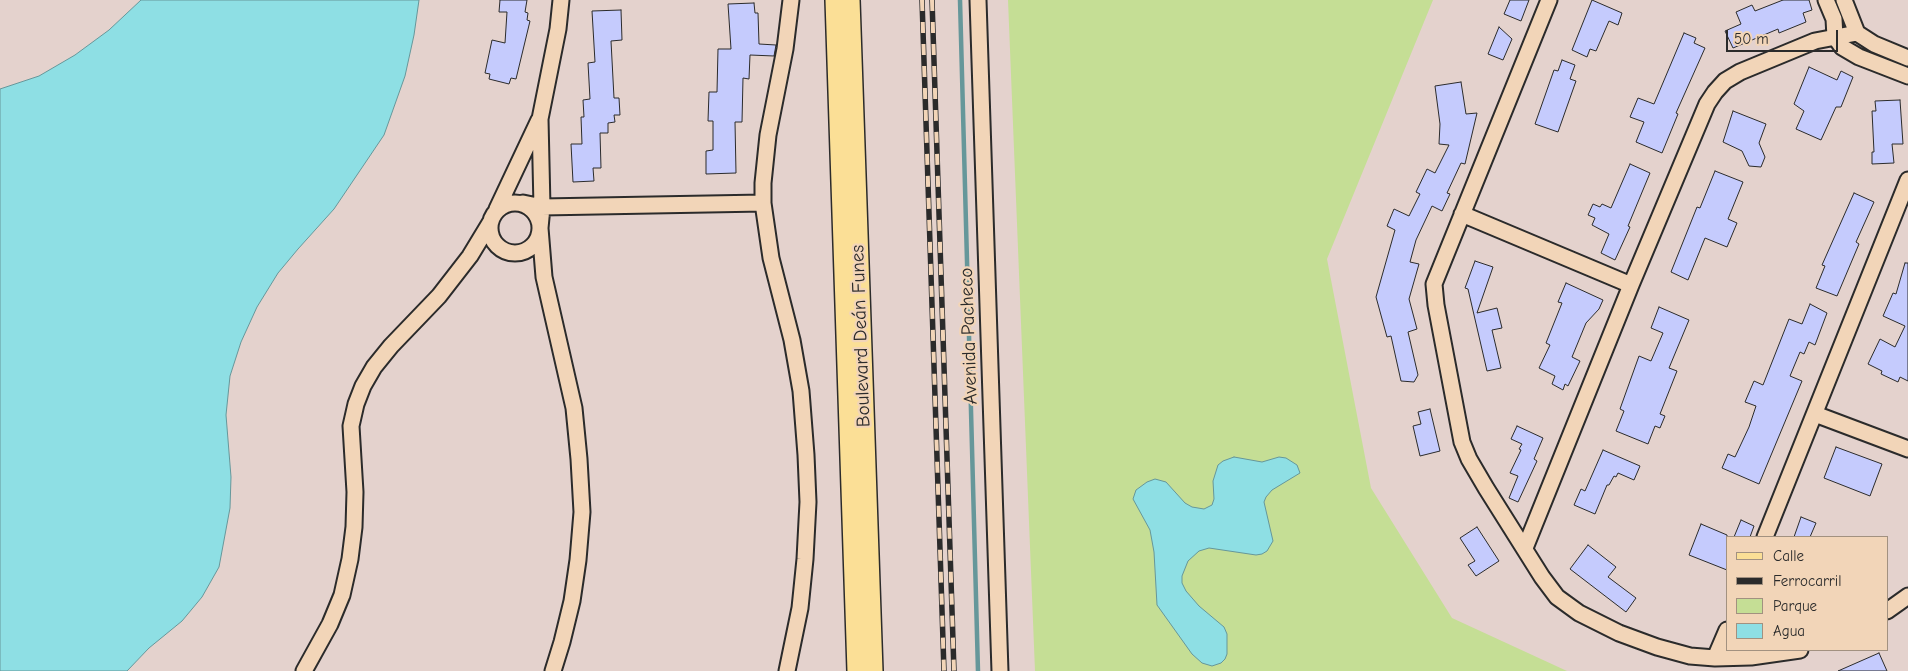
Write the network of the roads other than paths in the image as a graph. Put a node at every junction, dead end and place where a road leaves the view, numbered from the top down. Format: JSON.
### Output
{"nodes":[{"id":1,"x":561,"y":0,"type":"edge"},
{"id":2,"x":791,"y":0,"type":"edge"},
{"id":3,"x":836,"y":0,"type":"edge"},
{"id":4,"x":850,"y":0,"type":"edge"},
{"id":5,"x":978,"y":0,"type":"edge"},
{"id":6,"x":1549,"y":0,"type":"edge"},
{"id":7,"x":1826,"y":0,"type":"edge"},
{"id":8,"x":1844,"y":0,"type":"edge"},
{"id":9,"x":1857,"y":33,"type":"junction"},
{"id":10,"x":1835,"y":38,"type":"junction"},
{"id":11,"x":1908,"y":58,"type":"edge"},
{"id":12,"x":1908,"y":76,"type":"edge"},
{"id":13,"x":540,"y":119,"type":"junction"},
{"id":14,"x":1908,"y":180,"type":"edge"},
{"id":15,"x":523,"y":203,"type":"junction"},
{"id":16,"x":763,"y":203,"type":"junction"},
{"id":17,"x":542,"y":207,"type":"junction"},
{"id":18,"x":497,"y":209,"type":"junction"},
{"id":19,"x":1462,"y":214,"type":"junction"},
{"id":20,"x":490,"y":223,"type":"junction"},
{"id":21,"x":540,"y":228,"type":"junction"},
{"id":22,"x":510,"y":252,"type":"junction"},
{"id":23,"x":470,"y":256,"type":"junction"},
{"id":24,"x":544,"y":278,"type":"junction"},
{"id":25,"x":1632,"y":285,"type":"junction"},
{"id":26,"x":1815,"y":414,"type":"junction"},
{"id":27,"x":1908,"y":449,"type":"edge"},
{"id":28,"x":1765,"y":536,"type":"edge"},
{"id":29,"x":1525,"y":548,"type":"junction"},
{"id":30,"x":1908,"y":596,"type":"edge"},
{"id":31,"x":1888,"y":610,"type":"edge"},
{"id":32,"x":1726,"y":632,"type":"edge"},
{"id":33,"x":1792,"y":651,"type":"edge"},
{"id":34,"x":1715,"y":658,"type":"junction"},
{"id":35,"x":304,"y":671,"type":"edge"},
{"id":36,"x":553,"y":671,"type":"edge"},
{"id":37,"x":788,"y":671,"type":"edge"},
{"id":38,"x":857,"y":671,"type":"edge"},
{"id":39,"x":873,"y":671,"type":"edge"},
{"id":40,"x":1000,"y":671,"type":"edge"}],
"edges":[{"from":1,"to":13,"type":"street"},
{"from":2,"to":16,"type":"street"},
{"from":3,"to":38,"type":"main road","name":"Boulevard Deán Funes"},
{"from":4,"to":39,"type":"main road","name":"Boulevard Deán Funes"},
{"from":5,"to":40,"type":"street","name":"Avenida Pacheco"},
{"from":6,"to":19,"type":"street"},
{"from":7,"to":10,"type":"street"},
{"from":8,"to":9,"type":"street"},
{"from":9,"to":10,"type":"street"},
{"from":9,"to":11,"type":"street"},
{"from":10,"to":12,"type":"street"},
{"from":10,"to":25,"type":"street"},
{"from":13,"to":17,"type":"street"},
{"from":13,"to":18,"type":"street"},
{"from":14,"to":26,"type":"street"},
{"from":15,"to":17,"type":"street"},
{"from":15,"to":18,"type":"street"},
{"from":15,"to":21,"type":"street"},
{"from":16,"to":17,"type":"street"},
{"from":16,"to":37,"type":"street"},
{"from":17,"to":21,"type":"street"},
{"from":18,"to":20,"type":"street"},
{"from":19,"to":25,"type":"street"},
{"from":19,"to":29,"type":"street"},
{"from":20,"to":22,"type":"street"},
{"from":20,"to":23,"type":"street"},
{"from":21,"to":22,"type":"street"},
{"from":21,"to":24,"type":"street"},
{"from":22,"to":23,"type":"street"},
{"from":22,"to":24,"type":"street"},
{"from":23,"to":35,"type":"street"},
{"from":24,"to":36,"type":"street"},
{"from":25,"to":29,"type":"street"},
{"from":26,"to":27,"type":"street"},
{"from":26,"to":28,"type":"street"},
{"from":29,"to":34,"type":"street"},
{"from":30,"to":31,"type":"street"},
{"from":32,"to":34,"type":"street"},
{"from":33,"to":34,"type":"street"}]}
